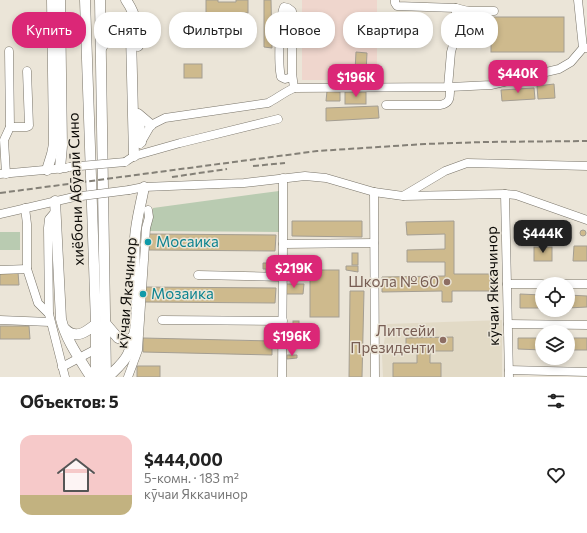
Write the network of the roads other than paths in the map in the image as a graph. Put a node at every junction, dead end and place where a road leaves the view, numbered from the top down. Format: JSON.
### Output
{"nodes":[{"id":1,"x":52,"y":0,"type":"edge"},
{"id":2,"x":60,"y":0,"type":"edge"},
{"id":3,"x":85,"y":0,"type":"edge"},
{"id":4,"x":100,"y":0,"type":"edge"},
{"id":5,"x":126,"y":0,"type":"edge"},
{"id":6,"x":395,"y":0,"type":"edge"},
{"id":7,"x":578,"y":0,"type":"edge"},
{"id":8,"x":456,"y":8,"type":"junction"},
{"id":9,"x":494,"y":11,"type":"dead end"},
{"id":10,"x":585,"y":48,"type":"edge"},
{"id":11,"x":10,"y":51,"type":"dead end"},
{"id":12,"x":101,"y":51,"type":"junction"},
{"id":13,"x":27,"y":71,"type":"dead end"},
{"id":14,"x":292,"y":77,"type":"junction"},
{"id":15,"x":449,"y":87,"type":"junction"},
{"id":16,"x":294,"y":88,"type":"junction"},
{"id":17,"x":386,"y":105,"type":"dead end"},
{"id":18,"x":138,"y":114,"type":"junction"},
{"id":19,"x":278,"y":119,"type":"dead end"},
{"id":20,"x":151,"y":124,"type":"junction"},
{"id":21,"x":10,"y":127,"type":"junction"},
{"id":22,"x":141,"y":142,"type":"junction"},
{"id":23,"x":134,"y":156,"type":"junction"},
{"id":24,"x":587,"y":166,"type":"edge"},
{"id":25,"x":64,"y":168,"type":"junction"},
{"id":26,"x":47,"y":170,"type":"junction"},
{"id":27,"x":3,"y":174,"type":"edge"},
{"id":28,"x":283,"y":178,"type":"junction"},
{"id":29,"x":144,"y":187,"type":"junction"},
{"id":30,"x":374,"y":192,"type":"junction"},
{"id":31,"x":505,"y":194,"type":"junction"},
{"id":32,"x":403,"y":196,"type":"junction"},
{"id":33,"x":55,"y":200,"type":"junction"},
{"id":34,"x":25,"y":208,"type":"junction"},
{"id":35,"x":148,"y":210,"type":"dead end"},
{"id":36,"x":55,"y":212,"type":"junction"},
{"id":37,"x":0,"y":214,"type":"edge"},
{"id":38,"x":587,"y":220,"type":"edge"},
{"id":39,"x":374,"y":243,"type":"junction"},
{"id":40,"x":283,"y":244,"type":"junction"},
{"id":41,"x":27,"y":269,"type":"junction"},
{"id":42,"x":0,"y":270,"type":"edge"},
{"id":43,"x":198,"y":276,"type":"dead end"},
{"id":44,"x":283,"y":276,"type":"junction"},
{"id":45,"x":507,"y":284,"type":"junction"},
{"id":46,"x":535,"y":284,"type":"edge"},
{"id":47,"x":575,"y":284,"type":"edge"},
{"id":48,"x":587,"y":284,"type":"edge"},
{"id":49,"x":50,"y":318,"type":"junction"},
{"id":50,"x":0,"y":320,"type":"edge"},
{"id":51,"x":162,"y":320,"type":"dead end"},
{"id":52,"x":283,"y":322,"type":"junction"},
{"id":53,"x":101,"y":324,"type":"junction"},
{"id":54,"x":508,"y":324,"type":"junction"},
{"id":55,"x":587,"y":325,"type":"edge"},
{"id":56,"x":63,"y":328,"type":"junction"},
{"id":57,"x":134,"y":335,"type":"junction"},
{"id":58,"x":96,"y":348,"type":"junction"},
{"id":59,"x":79,"y":358,"type":"junction"},
{"id":60,"x":62,"y":367,"type":"junction"},
{"id":61,"x":587,"y":372,"type":"edge"},
{"id":62,"x":509,"y":374,"type":"edge"},
{"id":63,"x":65,"y":377,"type":"edge"},
{"id":64,"x":91,"y":377,"type":"edge"},
{"id":65,"x":96,"y":377,"type":"edge"},
{"id":66,"x":107,"y":377,"type":"edge"},
{"id":67,"x":128,"y":377,"type":"edge"},
{"id":68,"x":282,"y":377,"type":"edge"},
{"id":69,"x":375,"y":377,"type":"edge"}],
"edges":[{"from":1,"to":26,"type":"main road"},
{"from":2,"to":25,"type":"main road"},
{"from":3,"to":53,"type":"main road","name":"хиёбони Абӯалӣ Сино"},
{"from":4,"to":12,"type":"main road","name":"хиёбони Абӯалӣ Сино"},
{"from":5,"to":18,"type":"main road"},
{"from":6,"to":8,"type":"street"},
{"from":7,"to":10,"type":"street"},
{"from":8,"to":9,"type":"street"},
{"from":8,"to":15,"type":"street"},
{"from":10,"to":15,"type":"street"},
{"from":11,"to":21,"type":"street"},
{"from":12,"to":23,"type":"main road"},
{"from":12,"to":53,"type":"main road","name":"хиёбони Абӯалӣ Сино"},
{"from":13,"to":21,"type":"street"},
{"from":14,"to":14,"type":"street"},
{"from":14,"to":16,"type":"street"},
{"from":15,"to":16,"type":"street"},
{"from":15,"to":17,"type":"street"},
{"from":16,"to":20,"type":"street"},
{"from":18,"to":20,"type":"main road"},
{"from":18,"to":22,"type":"main road"},
{"from":19,"to":23,"type":"street"},
{"from":20,"to":22,"type":"street"},
{"from":21,"to":27,"type":"street"},
{"from":22,"to":23,"type":"street"},
{"from":23,"to":25,"type":"street","bridge":true},
{"from":24,"to":32,"type":"street"},
{"from":25,"to":26,"type":"street"},
{"from":26,"to":27,"type":"street"},
{"from":28,"to":29,"type":"street"},
{"from":28,"to":30,"type":"street"},
{"from":28,"to":40,"type":"street"},
{"from":29,"to":33,"type":"street","bridge":true},
{"from":29,"to":57,"type":"main road"},
{"from":30,"to":32,"type":"street"},
{"from":30,"to":39,"type":"street"},
{"from":31,"to":32,"type":"street"},
{"from":31,"to":38,"type":"street"},
{"from":31,"to":45,"type":"street","name":"кӯчаи Яккачинор"},
{"from":33,"to":34,"type":"street"},
{"from":33,"to":36,"type":"main road"},
{"from":34,"to":37,"type":"street"},
{"from":34,"to":41,"type":"street"},
{"from":35,"to":67,"type":"street","name":"кӯчаи Якачинор"},
{"from":36,"to":49,"type":"street"},
{"from":36,"to":56,"type":"main road"},
{"from":39,"to":40,"type":"street"},
{"from":39,"to":69,"type":"street"},
{"from":40,"to":44,"type":"street"},
{"from":41,"to":42,"type":"street"},
{"from":41,"to":49,"type":"street"},
{"from":43,"to":44,"type":"street"},
{"from":44,"to":52,"type":"street"},
{"from":45,"to":46,"type":"street"},
{"from":45,"to":54,"type":"street","name":"кӯчаи Яккачинор"},
{"from":47,"to":48,"type":"street"},
{"from":49,"to":50,"type":"street"},
{"from":49,"to":60,"type":"street"},
{"from":51,"to":52,"type":"street"},
{"from":52,"to":68,"type":"street"},
{"from":53,"to":56,"type":"main road"},
{"from":53,"to":57,"type":"main road"},
{"from":53,"to":58,"type":"main road","name":"хиёбони Абӯалӣ Сино"},
{"from":53,"to":66,"type":"main road","name":"хиёбони Абӯалӣ Сино"},
{"from":54,"to":55,"type":"street"},
{"from":54,"to":62,"type":"street","name":"кӯчаи Яккачинор"},
{"from":56,"to":59,"type":"main road"},
{"from":57,"to":66,"type":"main road"},
{"from":58,"to":59,"type":"street"},
{"from":58,"to":65,"type":"main road","name":"хиёбони Абӯалӣ Сино"},
{"from":59,"to":60,"type":"street"},
{"from":59,"to":64,"type":"main road"},
{"from":60,"to":63,"type":"street"},
{"from":61,"to":62,"type":"street"}]}
